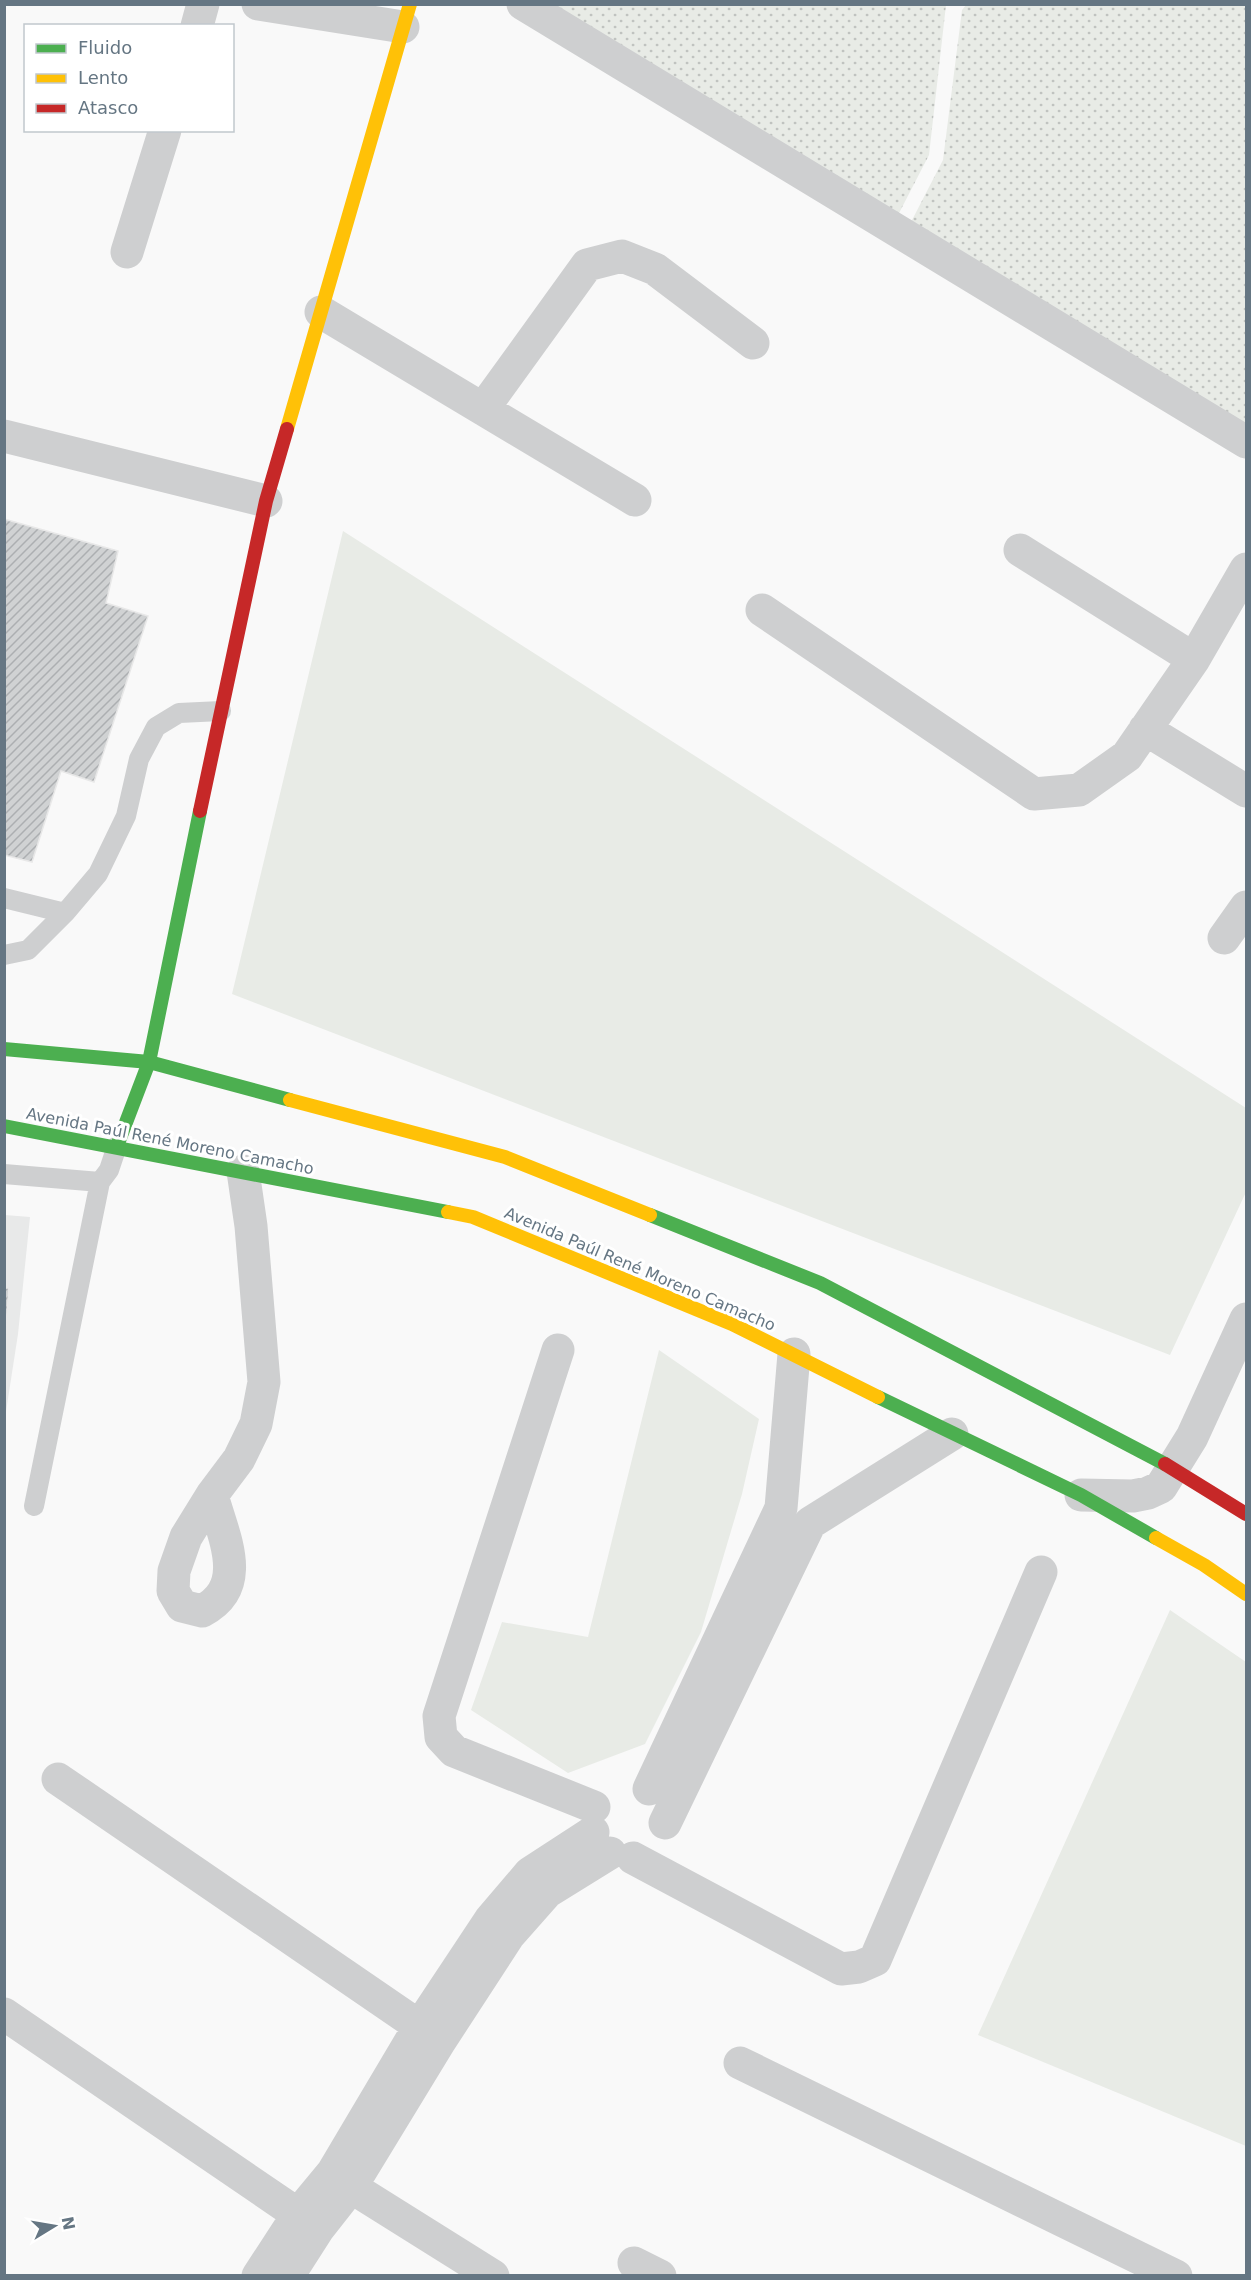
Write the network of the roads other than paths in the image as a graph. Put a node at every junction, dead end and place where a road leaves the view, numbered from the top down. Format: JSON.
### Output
{"nodes":[{"id":1,"x":204,"y":4,"type":"edge"},
{"id":2,"x":258,"y":4,"type":"edge"},
{"id":3,"x":523,"y":4,"type":"edge"},
{"id":4,"x":406,"y":16,"type":"edge"},
{"id":5,"x":198,"y":24,"type":"edge"},
{"id":6,"x":164,"y":132,"type":"edge"},
{"id":7,"x":127,"y":252,"type":"dead end"},
{"id":8,"x":321,"y":312,"type":"junction"},
{"id":9,"x":753,"y":343,"type":"dead end"},
{"id":10,"x":483,"y":409,"type":"junction"},
{"id":11,"x":4,"y":436,"type":"edge"},
{"id":12,"x":1246,"y":442,"type":"edge"},
{"id":13,"x":635,"y":500,"type":"dead end"},
{"id":14,"x":266,"y":501,"type":"junction"},
{"id":15,"x":1020,"y":550,"type":"dead end"},
{"id":16,"x":1246,"y":569,"type":"edge"},
{"id":17,"x":762,"y":610,"type":"dead end"},
{"id":18,"x":1194,"y":659,"type":"junction"},
{"id":19,"x":221,"y":711,"type":"junction"},
{"id":20,"x":1145,"y":729,"type":"junction"},
{"id":21,"x":1246,"y":792,"type":"edge"},
{"id":22,"x":4,"y":898,"type":"edge"},
{"id":23,"x":1246,"y":907,"type":"edge"},
{"id":24,"x":65,"y":913,"type":"junction"},
{"id":25,"x":1224,"y":938,"type":"dead end"},
{"id":26,"x":4,"y":955,"type":"edge"},
{"id":27,"x":4,"y":1049,"type":"edge"},
{"id":28,"x":149,"y":1062,"type":"junction"},
{"id":29,"x":4,"y":1126,"type":"edge"},
{"id":30,"x":117,"y":1146,"type":"junction"},
{"id":31,"x":243,"y":1171,"type":"junction"},
{"id":32,"x":4,"y":1174,"type":"edge"},
{"id":33,"x":100,"y":1182,"type":"junction"},
{"id":34,"x":1246,"y":1319,"type":"edge"},
{"id":35,"x":558,"y":1350,"type":"dead end"},
{"id":36,"x":794,"y":1354,"type":"junction"},
{"id":37,"x":952,"y":1434,"type":"junction"},
{"id":38,"x":1173,"y":1468,"type":"junction"},
{"id":39,"x":212,"y":1495,"type":"dead end"},
{"id":40,"x":1081,"y":1495,"type":"junction"},
{"id":41,"x":34,"y":1506,"type":"dead end"},
{"id":42,"x":1246,"y":1514,"type":"edge"},
{"id":43,"x":1041,"y":1572,"type":"dead end"},
{"id":44,"x":1246,"y":1593,"type":"edge"},
{"id":45,"x":58,"y":1779,"type":"dead end"},
{"id":46,"x":617,"y":1816,"type":"junction"},
{"id":47,"x":665,"y":1823,"type":"junction"},
{"id":48,"x":4,"y":2014,"type":"edge"},
{"id":49,"x":429,"y":2034,"type":"junction"},
{"id":50,"x":740,"y":2063,"type":"dead end"},
{"id":51,"x":342,"y":2180,"type":"junction"},
{"id":52,"x":308,"y":2221,"type":"junction"},
{"id":53,"x":258,"y":2276,"type":"edge"},
{"id":54,"x":288,"y":2276,"type":"edge"},
{"id":55,"x":493,"y":2276,"type":"edge"},
{"id":56,"x":1176,"y":2276,"type":"edge"}],
"edges":[{"from":1,"to":5,"type":"street"},
{"from":2,"to":4,"type":"street"},
{"from":3,"to":12,"type":"street"},
{"from":4,"to":8,"type":"main road"},
{"from":6,"to":7,"type":"street"},
{"from":8,"to":10,"type":"street"},
{"from":8,"to":14,"type":"main road"},
{"from":9,"to":10,"type":"street"},
{"from":10,"to":13,"type":"street"},
{"from":11,"to":14,"type":"street"},
{"from":14,"to":19,"type":"main road"},
{"from":15,"to":18,"type":"street"},
{"from":16,"to":18,"type":"street"},
{"from":17,"to":20,"type":"street"},
{"from":18,"to":20,"type":"street"},
{"from":19,"to":24,"type":"lane"},
{"from":19,"to":28,"type":"main road"},
{"from":20,"to":21,"type":"street"},
{"from":22,"to":24,"type":"lane"},
{"from":23,"to":25,"type":"street"},
{"from":24,"to":26,"type":"lane"},
{"from":27,"to":28,"type":"main road"},
{"from":28,"to":30,"type":"main road"},
{"from":28,"to":38,"type":"main road"},
{"from":29,"to":30,"type":"main road","name":"Avenida Paúl René Moreno Camacho"},
{"from":30,"to":31,"type":"main road","name":"Avenida Paúl René Moreno Camacho"},
{"from":30,"to":33,"type":"lane"},
{"from":31,"to":36,"type":"main road","name":"Avenida Paúl René Moreno Camacho"},
{"from":31,"to":39,"type":"street"},
{"from":32,"to":33,"type":"lane"},
{"from":33,"to":41,"type":"lane"},
{"from":34,"to":38,"type":"street"},
{"from":35,"to":46,"type":"street"},
{"from":36,"to":37,"type":"main road","name":"Avenida Paúl René Moreno Camacho"},
{"from":36,"to":46,"type":"street"},
{"from":37,"to":40,"type":"main road","name":"Avenida Paúl René Moreno Camacho"},
{"from":37,"to":47,"type":"street"},
{"from":38,"to":40,"type":"street"},
{"from":38,"to":42,"type":"main road"},
{"from":40,"to":44,"type":"main road","name":"Avenida Paúl René Moreno Camacho"},
{"from":43,"to":46,"type":"street"},
{"from":45,"to":49,"type":"street"},
{"from":46,"to":47,"type":"street"},
{"from":46,"to":47,"type":"street"},
{"from":46,"to":49,"type":"street"},
{"from":48,"to":52,"type":"street"},
{"from":49,"to":51,"type":"street"},
{"from":50,"to":56,"type":"street"},
{"from":51,"to":52,"type":"street"},
{"from":51,"to":55,"type":"street"},
{"from":52,"to":53,"type":"street"},
{"from":52,"to":54,"type":"street"}]}
